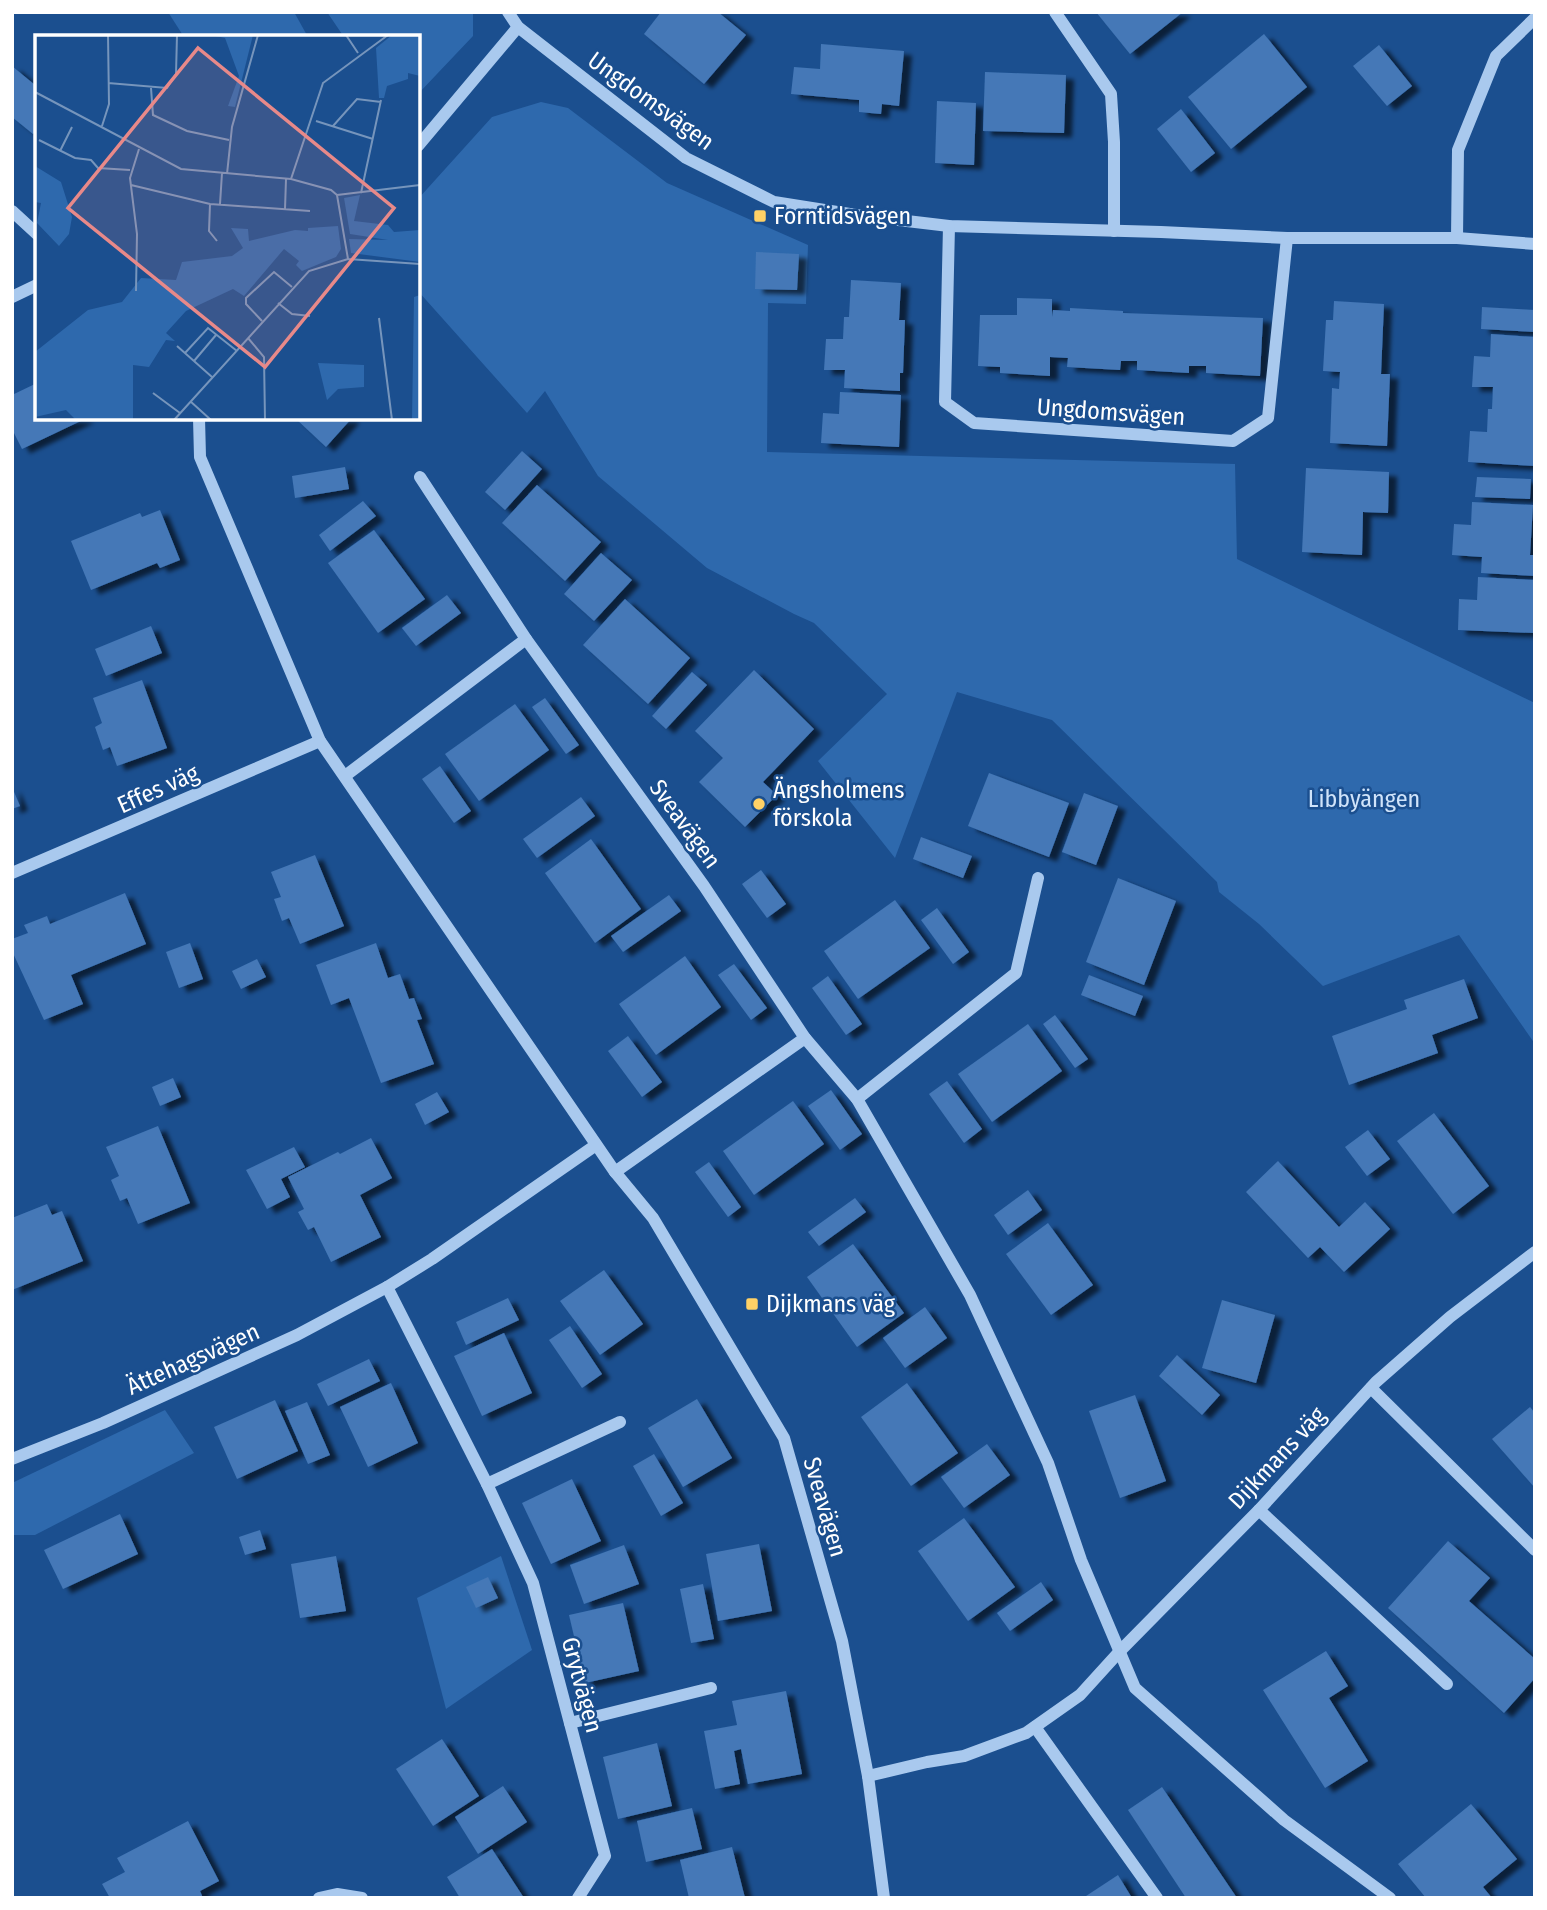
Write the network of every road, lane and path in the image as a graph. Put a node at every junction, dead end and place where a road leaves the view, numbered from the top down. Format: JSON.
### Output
{"nodes":[{"id":1,"x":508,"y":12,"type":"edge"},
{"id":2,"x":1055,"y":12,"type":"edge"},
{"id":3,"x":1535,"y":18,"type":"edge"},
{"id":4,"x":518,"y":27,"type":"junction"},
{"id":5,"x":420,"y":144,"type":"edge"},
{"id":6,"x":12,"y":211,"type":"edge"},
{"id":7,"x":949,"y":226,"type":"junction"},
{"id":8,"x":1114,"y":231,"type":"junction"},
{"id":9,"x":35,"y":232,"type":"edge"},
{"id":10,"x":1457,"y":237,"type":"junction"},
{"id":11,"x":1287,"y":238,"type":"junction"},
{"id":12,"x":1535,"y":244,"type":"edge"},
{"id":13,"x":35,"y":286,"type":"edge"},
{"id":14,"x":12,"y":297,"type":"edge"},
{"id":15,"x":199,"y":420,"type":"edge"},
{"id":16,"x":420,"y":477,"type":"dead end"},
{"id":17,"x":526,"y":639,"type":"junction"},
{"id":18,"x":320,"y":741,"type":"junction"},
{"id":19,"x":345,"y":776,"type":"junction"},
{"id":20,"x":12,"y":873,"type":"edge"},
{"id":21,"x":1038,"y":878,"type":"dead end"},
{"id":22,"x":805,"y":1038,"type":"junction"},
{"id":23,"x":858,"y":1099,"type":"junction"},
{"id":24,"x":596,"y":1145,"type":"junction"},
{"id":25,"x":615,"y":1172,"type":"junction"},
{"id":26,"x":1535,"y":1252,"type":"edge"},
{"id":27,"x":387,"y":1287,"type":"junction"},
{"id":28,"x":1371,"y":1388,"type":"junction"},
{"id":29,"x":620,"y":1422,"type":"dead end"},
{"id":30,"x":12,"y":1459,"type":"edge"},
{"id":31,"x":487,"y":1484,"type":"junction"},
{"id":32,"x":1259,"y":1510,"type":"junction"},
{"id":33,"x":1535,"y":1550,"type":"edge"},
{"id":34,"x":1120,"y":1651,"type":"junction"},
{"id":35,"x":1447,"y":1684,"type":"dead end"},
{"id":36,"x":712,"y":1688,"type":"dead end"},
{"id":37,"x":570,"y":1723,"type":"junction"},
{"id":38,"x":1034,"y":1727,"type":"junction"},
{"id":39,"x":868,"y":1776,"type":"junction"},
{"id":40,"x":319,"y":1898,"type":"edge"},
{"id":41,"x":362,"y":1898,"type":"edge"},
{"id":42,"x":578,"y":1898,"type":"edge"},
{"id":43,"x":884,"y":1898,"type":"edge"},
{"id":44,"x":1157,"y":1898,"type":"edge"},
{"id":45,"x":1390,"y":1898,"type":"edge"}],
"edges":[{"from":1,"to":4,"type":"street","name":"Ungdomsvägen"},
{"from":2,"to":8,"type":"street"},
{"from":3,"to":10,"type":"street"},
{"from":4,"to":5,"type":"street"},
{"from":4,"to":7,"type":"street","name":"Ungdomsvägen"},
{"from":6,"to":9,"type":"street"},
{"from":7,"to":8,"type":"street","name":"Ungdomsvägen"},
{"from":7,"to":11,"type":"street","name":"Ungdomsvägen"},
{"from":8,"to":11,"type":"street","name":"Ungdomsvägen"},
{"from":10,"to":11,"type":"street","name":"Ungdomsvägen"},
{"from":10,"to":12,"type":"street","name":"Ungdomsvägen"},
{"from":13,"to":14,"type":"street"},
{"from":15,"to":18,"type":"street","name":"Sveavägen"},
{"from":16,"to":17,"type":"street","name":"Sveavägen"},
{"from":17,"to":19,"type":"street"},
{"from":17,"to":22,"type":"street","name":"Sveavägen"},
{"from":18,"to":19,"type":"street","name":"Sveavägen"},
{"from":18,"to":20,"type":"street","name":"Effes väg"},
{"from":19,"to":24,"type":"street","name":"Sveavägen"},
{"from":21,"to":23,"type":"street"},
{"from":22,"to":23,"type":"street","name":"Sveavägen"},
{"from":22,"to":25,"type":"street"},
{"from":23,"to":34,"type":"street","name":"Sveavägen"},
{"from":24,"to":25,"type":"street","name":"Sveavägen"},
{"from":24,"to":27,"type":"street","name":"Ättehagsvägen"},
{"from":25,"to":39,"type":"street","name":"Sveavägen"},
{"from":26,"to":28,"type":"street","name":"Dijkmans väg"},
{"from":27,"to":30,"type":"street","name":"Ättehagsvägen"},
{"from":27,"to":31,"type":"street"},
{"from":28,"to":32,"type":"street","name":"Dijkmans väg"},
{"from":28,"to":33,"type":"street"},
{"from":29,"to":31,"type":"street"},
{"from":31,"to":37,"type":"street","name":"Grytvägen"},
{"from":32,"to":34,"type":"street","name":"Dijkmans väg"},
{"from":32,"to":35,"type":"street"},
{"from":34,"to":38,"type":"street","name":"Dijkmans väg"},
{"from":34,"to":45,"type":"street","name":"Sveavägen"},
{"from":36,"to":37,"type":"street"},
{"from":37,"to":42,"type":"street","name":"Grytvägen"},
{"from":38,"to":39,"type":"street","name":"Dijkmans väg"},
{"from":38,"to":44,"type":"street"},
{"from":39,"to":43,"type":"street","name":"Sveavägen"},
{"from":40,"to":41,"type":"street"}]}
